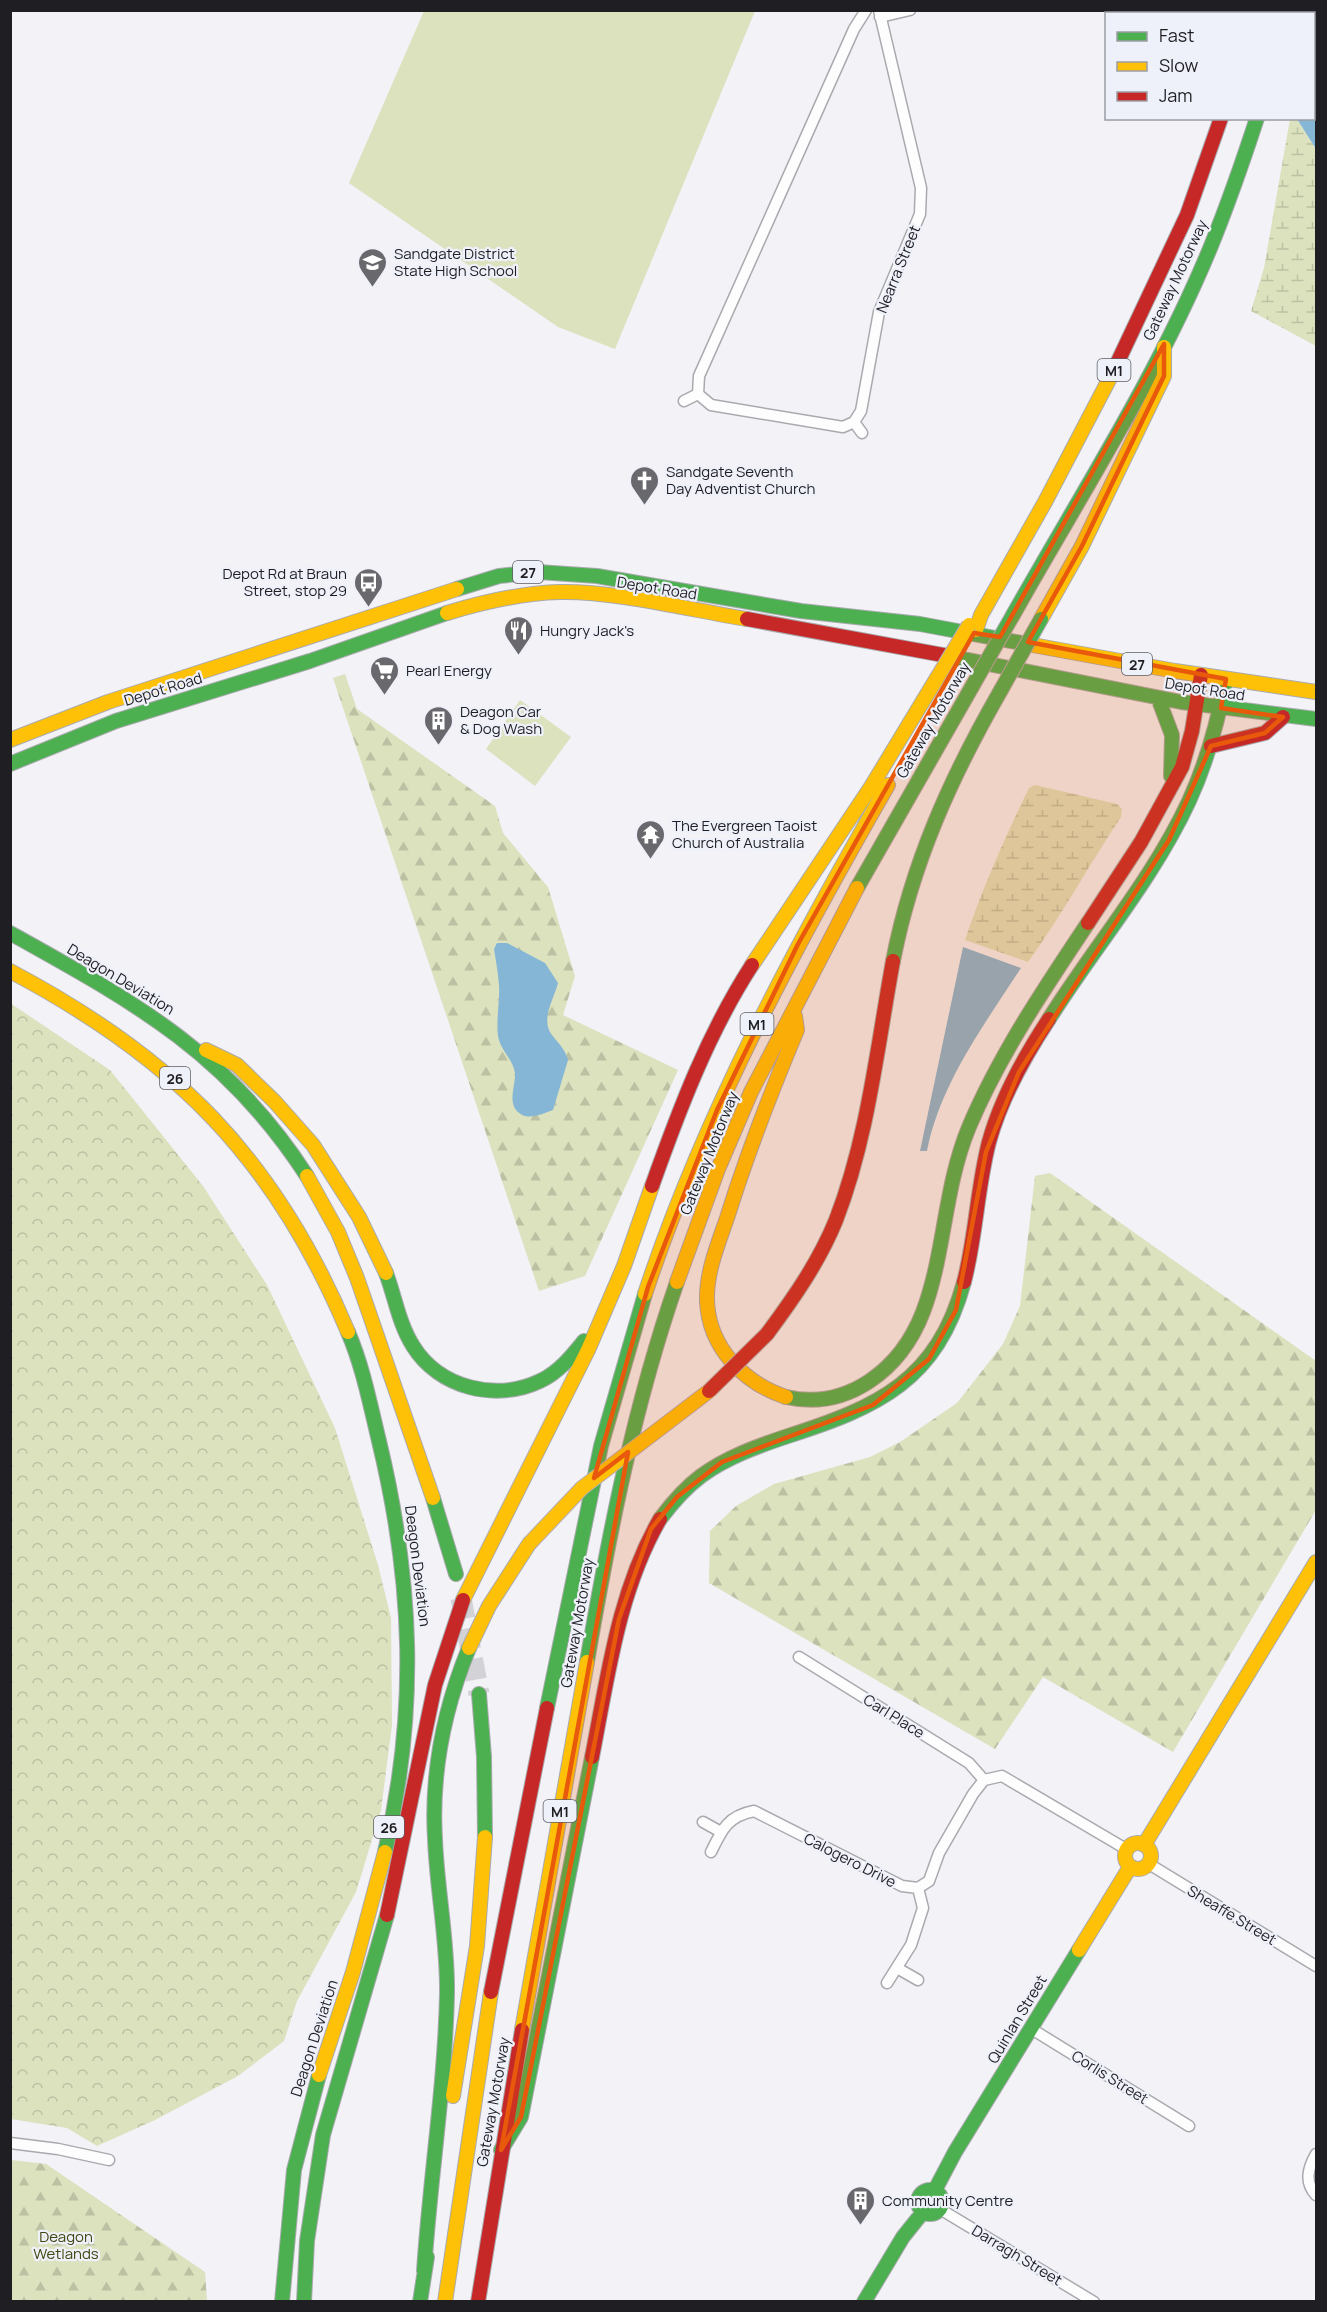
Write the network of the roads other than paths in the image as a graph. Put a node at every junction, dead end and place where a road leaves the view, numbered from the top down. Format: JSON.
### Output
{"nodes":[{"id":1,"x":866,"y":10,"type":"edge"},
{"id":2,"x":910,"y":10,"type":"edge"},
{"id":3,"x":879,"y":14,"type":"edge"},
{"id":4,"x":1220,"y":120,"type":"edge"},
{"id":5,"x":1256,"y":122,"type":"edge"},
{"id":6,"x":1164,"y":344,"type":"junction"},
{"id":7,"x":698,"y":394,"type":"junction"},
{"id":8,"x":684,"y":401,"type":"dead end"},
{"id":9,"x":854,"y":422,"type":"junction"},
{"id":10,"x":862,"y":433,"type":"dead end"},
{"id":11,"x":1201,"y":675,"type":"junction"},
{"id":12,"x":942,"y":679,"type":"junction"},
{"id":13,"x":1226,"y":679,"type":"junction"},
{"id":14,"x":1317,"y":692,"type":"edge"},
{"id":15,"x":1158,"y":698,"type":"junction"},
{"id":16,"x":1196,"y":705,"type":"junction"},
{"id":17,"x":1221,"y":708,"type":"junction"},
{"id":18,"x":1283,"y":717,"type":"junction"},
{"id":19,"x":1317,"y":719,"type":"edge"},
{"id":20,"x":10,"y":740,"type":"edge"},
{"id":21,"x":1211,"y":746,"type":"junction"},
{"id":22,"x":10,"y":764,"type":"edge"},
{"id":23,"x":1171,"y":786,"type":"junction"},
{"id":24,"x":10,"y":933,"type":"edge"},
{"id":25,"x":10,"y":971,"type":"edge"},
{"id":26,"x":793,"y":1006,"type":"junction"},
{"id":27,"x":191,"y":1044,"type":"junction"},
{"id":28,"x":598,"y":1322,"type":"junction"},
{"id":29,"x":1317,"y":1562,"type":"edge"},
{"id":30,"x":456,"y":1574,"type":"dead end"},
{"id":31,"x":799,"y":1657,"type":"dead end"},
{"id":32,"x":478,"y":1694,"type":"tunnel mouth"},
{"id":33,"x":984,"y":1780,"type":"junction"},
{"id":34,"x":703,"y":1822,"type":"dead end"},
{"id":35,"x":721,"y":1832,"type":"junction"},
{"id":36,"x":1144,"y":1845,"type":"junction"},
{"id":37,"x":1126,"y":1849,"type":"junction"},
{"id":38,"x":711,"y":1851,"type":"dead end"},
{"id":39,"x":1149,"y":1864,"type":"junction"},
{"id":40,"x":1130,"y":1867,"type":"junction"},
{"id":41,"x":918,"y":1888,"type":"junction"},
{"id":42,"x":1317,"y":1966,"type":"edge"},
{"id":43,"x":897,"y":1968,"type":"junction"},
{"id":44,"x":918,"y":1980,"type":"dead end"},
{"id":45,"x":887,"y":1983,"type":"dead end"},
{"id":46,"x":1030,"y":2028,"type":"junction"},
{"id":47,"x":1189,"y":2126,"type":"dead end"},
{"id":48,"x":10,"y":2143,"type":"edge"},
{"id":49,"x":501,"y":2150,"type":"junction"},
{"id":50,"x":1317,"y":2154,"type":"edge"},
{"id":51,"x":109,"y":2160,"type":"dead end"},
{"id":52,"x":935,"y":2190,"type":"junction"},
{"id":53,"x":1317,"y":2195,"type":"edge"},
{"id":54,"x":940,"y":2210,"type":"junction"},
{"id":55,"x":923,"y":2212,"type":"junction"},
{"id":56,"x":424,"y":2271,"type":"junction"},
{"id":57,"x":282,"y":2301,"type":"edge"},
{"id":58,"x":304,"y":2301,"type":"edge"},
{"id":59,"x":420,"y":2301,"type":"edge"},
{"id":60,"x":445,"y":2301,"type":"edge"},
{"id":61,"x":478,"y":2301,"type":"edge"},
{"id":62,"x":864,"y":2301,"type":"edge"},
{"id":63,"x":1094,"y":2301,"type":"edge"}],
"edges":[{"from":1,"to":7,"type":"street"},
{"from":2,"to":3,"type":"street"},
{"from":3,"to":9,"type":"street","name":"Nearra Street"},
{"from":4,"to":12,"type":"main road","name":"Gateway Motorway","number":"M1"},
{"from":5,"to":6,"type":"main road","name":"Gateway Motorway","number":"M1"},
{"from":6,"to":26,"type":"main road","name":"Gateway Motorway","number":"M1","bridge":true},
{"from":6,"to":56,"type":"main road","bridge":true},
{"from":7,"to":8,"type":"street"},
{"from":7,"to":9,"type":"street"},
{"from":9,"to":10,"type":"street"},
{"from":11,"to":13,"type":"main road","name":"Depot Road","number":"27"},
{"from":11,"to":16,"type":"main road"},
{"from":11,"to":20,"type":"main road","name":"Depot Road","number":"27"},
{"from":12,"to":28,"type":"main road"},
{"from":12,"to":60,"type":"main road","name":"Gateway Motorway","number":"M1"},
{"from":13,"to":14,"type":"main road","name":"Depot Road","number":"27"},
{"from":13,"to":17,"type":"main road"},
{"from":15,"to":16,"type":"main road","name":"Depot Road","number":"27"},
{"from":15,"to":22,"type":"main road","name":"Depot Road","number":"27"},
{"from":15,"to":23,"type":"main road"},
{"from":16,"to":17,"type":"main road","name":"Depot Road","number":"27"},
{"from":16,"to":23,"type":"main road"},
{"from":17,"to":18,"type":"main road","name":"Depot Road","number":"27"},
{"from":17,"to":21,"type":"main road"},
{"from":18,"to":19,"type":"main road","name":"Depot Road","number":"27"},
{"from":18,"to":21,"type":"main road"},
{"from":21,"to":49,"type":"main road"},
{"from":23,"to":26,"type":"main road"},
{"from":24,"to":27,"type":"main road","name":"Deagon Deviation","number":"26"},
{"from":25,"to":57,"type":"main road","name":"Deagon Deviation","number":"26"},
{"from":26,"to":49,"type":"main road","name":"Gateway Motorway","number":"M1"},
{"from":27,"to":28,"type":"main road"},
{"from":27,"to":30,"type":"main road","name":"Deagon Deviation","number":"26"},
{"from":28,"to":58,"type":"main road"},
{"from":29,"to":36,"type":"main road"},
{"from":31,"to":33,"type":"street","name":"Carl Place"},
{"from":32,"to":56,"type":"main road"},
{"from":33,"to":37,"type":"street"},
{"from":33,"to":41,"type":"street"},
{"from":34,"to":35,"type":"street"},
{"from":35,"to":38,"type":"street","name":"Calogero Drive"},
{"from":35,"to":41,"type":"street","name":"Calogero Drive"},
{"from":36,"to":37,"type":"main road"},
{"from":36,"to":39,"type":"main road"},
{"from":37,"to":40,"type":"main road"},
{"from":39,"to":40,"type":"main road"},
{"from":39,"to":42,"type":"street","name":"Sheaffe Street"},
{"from":40,"to":46,"type":"main road","name":"Quinlan Street"},
{"from":41,"to":43,"type":"street"},
{"from":43,"to":44,"type":"street"},
{"from":43,"to":45,"type":"street"},
{"from":46,"to":47,"type":"street","name":"Corlis Street"},
{"from":46,"to":52,"type":"main road","name":"Quinlan Street"},
{"from":48,"to":51,"type":"street"},
{"from":49,"to":61,"type":"main road","name":"Gateway Motorway","number":"M1"},
{"from":50,"to":53,"type":"street"},
{"from":52,"to":54,"type":"main road"},
{"from":52,"to":55,"type":"main road"},
{"from":54,"to":55,"type":"main road"},
{"from":54,"to":63,"type":"street","name":"Darragh Street"},
{"from":55,"to":62,"type":"main road"},
{"from":56,"to":59,"type":"main road"}]}
